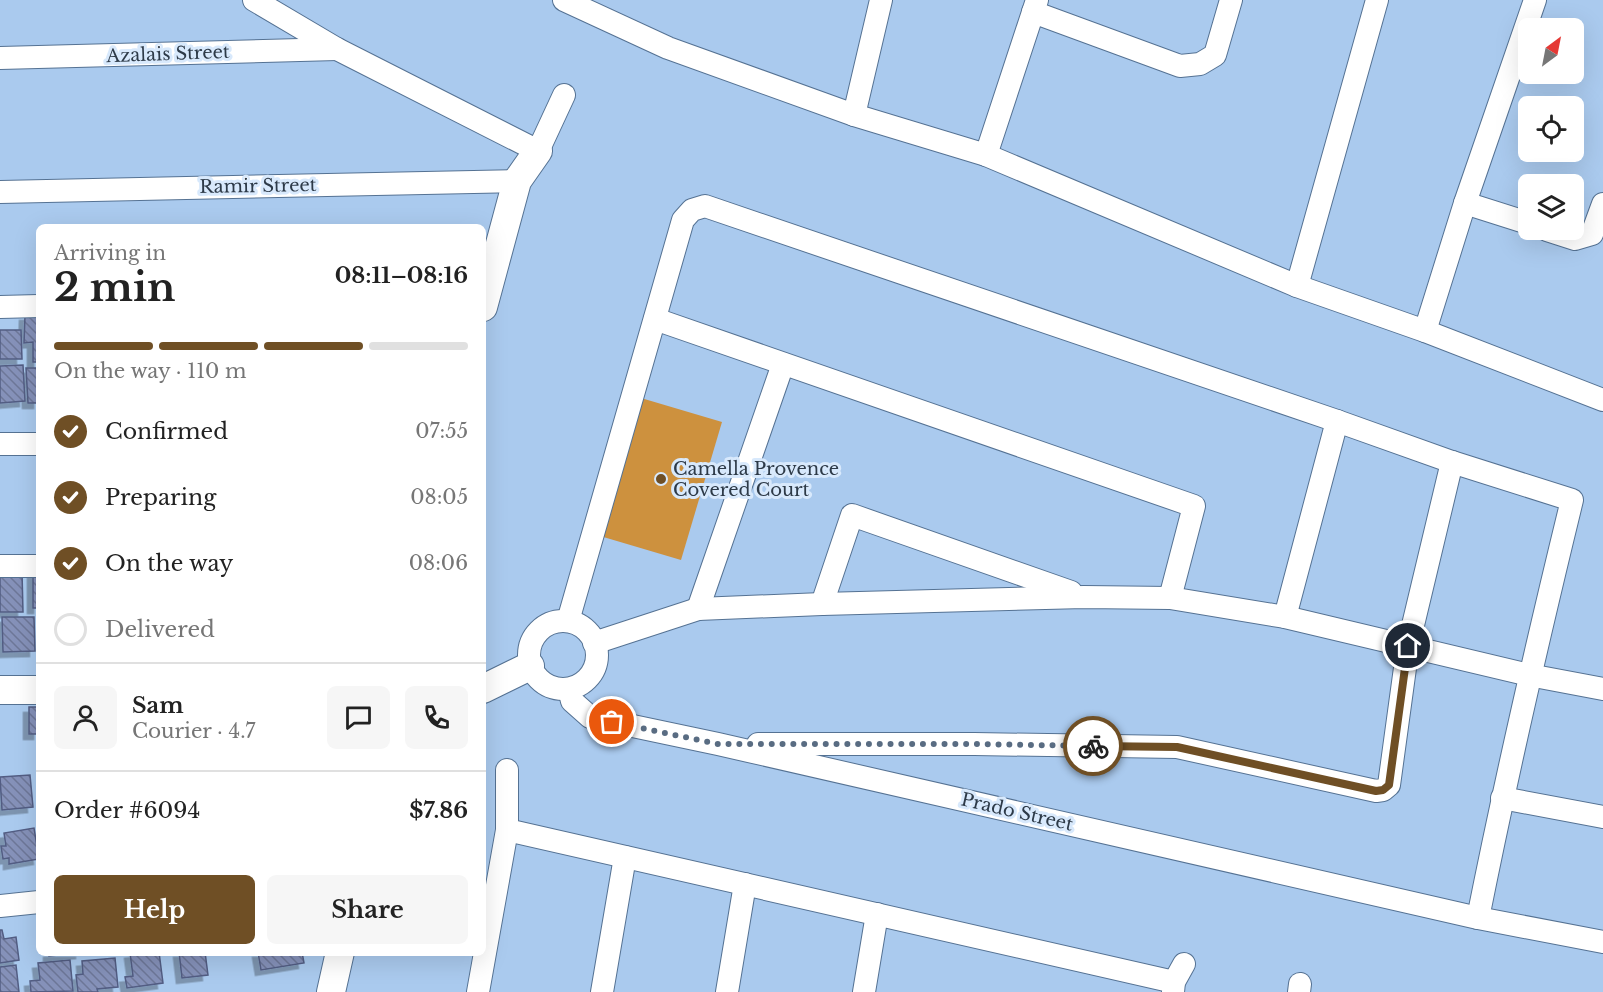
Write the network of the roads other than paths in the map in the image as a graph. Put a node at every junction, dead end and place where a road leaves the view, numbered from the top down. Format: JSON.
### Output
{"nodes":[{"id":1,"x":254,"y":0,"type":"edge"},
{"id":2,"x":564,"y":0,"type":"edge"},
{"id":3,"x":880,"y":0,"type":"edge"},
{"id":4,"x":1231,"y":0,"type":"edge"},
{"id":5,"x":1377,"y":0,"type":"edge"},
{"id":6,"x":1534,"y":0,"type":"edge"},
{"id":7,"x":1035,"y":6,"type":"edge"},
{"id":8,"x":337,"y":49,"type":"junction"},
{"id":9,"x":0,"y":58,"type":"edge"},
{"id":10,"x":564,"y":95,"type":"dead end"},
{"id":11,"x":854,"y":115,"type":"junction"},
{"id":12,"x":538,"y":151,"type":"junction"},
{"id":13,"x":986,"y":155,"type":"junction"},
{"id":14,"x":517,"y":181,"type":"junction"},
{"id":15,"x":0,"y":192,"type":"edge"},
{"id":16,"x":1466,"y":203,"type":"junction"},
{"id":17,"x":1603,"y":204,"type":"edge"},
{"id":18,"x":1518,"y":220,"type":"edge"},
{"id":19,"x":1584,"y":236,"type":"edge"},
{"id":20,"x":1297,"y":286,"type":"junction"},
{"id":21,"x":486,"y":295,"type":"edge"},
{"id":22,"x":36,"y":306,"type":"edge"},
{"id":23,"x":0,"y":307,"type":"edge"},
{"id":24,"x":655,"y":319,"type":"junction"},
{"id":25,"x":1425,"y":331,"type":"junction"},
{"id":26,"x":783,"y":364,"type":"junction"},
{"id":27,"x":1603,"y":400,"type":"edge"},
{"id":28,"x":1337,"y":421,"type":"junction"},
{"id":29,"x":0,"y":444,"type":"edge"},
{"id":30,"x":36,"y":444,"type":"edge"},
{"id":31,"x":1452,"y":462,"type":"junction"},
{"id":32,"x":0,"y":566,"type":"edge"},
{"id":33,"x":36,"y":566,"type":"edge"},
{"id":34,"x":1084,"y":597,"type":"junction"},
{"id":35,"x":1170,"y":598,"type":"junction"},
{"id":36,"x":822,"y":604,"type":"junction"},
{"id":37,"x":698,"y":609,"type":"junction"},
{"id":38,"x":1285,"y":617,"type":"junction"},
{"id":39,"x":568,"y":621,"type":"junction"},
{"id":40,"x":594,"y":643,"type":"junction"},
{"id":41,"x":1408,"y":646,"type":"junction"},
{"id":42,"x":530,"y":666,"type":"junction"},
{"id":43,"x":1529,"y":675,"type":"junction"},
{"id":44,"x":486,"y":688,"type":"edge"},
{"id":45,"x":569,"y":689,"type":"junction"},
{"id":46,"x":1603,"y":689,"type":"edge"},
{"id":47,"x":0,"y":690,"type":"edge"},
{"id":48,"x":36,"y":690,"type":"edge"},
{"id":49,"x":718,"y":744,"type":"junction"},
{"id":50,"x":507,"y":770,"type":"dead end"},
{"id":51,"x":1502,"y":798,"type":"junction"},
{"id":52,"x":1603,"y":817,"type":"edge"},
{"id":53,"x":507,"y":830,"type":"junction"},
{"id":54,"x":625,"y":857,"type":"junction"},
{"id":55,"x":745,"y":884,"type":"junction"},
{"id":56,"x":36,"y":902,"type":"edge"},
{"id":57,"x":0,"y":906,"type":"edge"},
{"id":58,"x":878,"y":914,"type":"junction"},
{"id":59,"x":1478,"y":918,"type":"junction"},
{"id":60,"x":1603,"y":942,"type":"edge"},
{"id":61,"x":486,"y":947,"type":"edge"},
{"id":62,"x":339,"y":956,"type":"edge"},
{"id":63,"x":484,"y":956,"type":"edge"},
{"id":64,"x":1177,"y":979,"type":"edge"},
{"id":65,"x":331,"y":992,"type":"edge"},
{"id":66,"x":478,"y":992,"type":"edge"},
{"id":67,"x":602,"y":992,"type":"edge"},
{"id":68,"x":728,"y":992,"type":"edge"},
{"id":69,"x":864,"y":992,"type":"edge"}],
"edges":[{"from":1,"to":8,"type":"street"},
{"from":2,"to":11,"type":"street"},
{"from":3,"to":11,"type":"street"},
{"from":4,"to":7,"type":"street"},
{"from":5,"to":20,"type":"street"},
{"from":6,"to":16,"type":"street"},
{"from":7,"to":13,"type":"street"},
{"from":8,"to":9,"type":"street","name":"Azalais Street"},
{"from":8,"to":12,"type":"street"},
{"from":10,"to":12,"type":"street"},
{"from":11,"to":13,"type":"street"},
{"from":12,"to":14,"type":"street"},
{"from":13,"to":20,"type":"street"},
{"from":14,"to":15,"type":"street","name":"Ramir Street"},
{"from":14,"to":21,"type":"street"},
{"from":16,"to":18,"type":"street"},
{"from":16,"to":25,"type":"street"},
{"from":17,"to":19,"type":"street"},
{"from":20,"to":25,"type":"street"},
{"from":22,"to":23,"type":"street"},
{"from":24,"to":26,"type":"street"},
{"from":24,"to":28,"type":"street"},
{"from":24,"to":39,"type":"street"},
{"from":25,"to":27,"type":"street"},
{"from":26,"to":35,"type":"street"},
{"from":26,"to":37,"type":"street"},
{"from":28,"to":31,"type":"street"},
{"from":28,"to":38,"type":"street"},
{"from":29,"to":30,"type":"street"},
{"from":31,"to":41,"type":"street"},
{"from":31,"to":43,"type":"street"},
{"from":32,"to":33,"type":"street"},
{"from":34,"to":35,"type":"street"},
{"from":34,"to":36,"type":"street"},
{"from":34,"to":36,"type":"street"},
{"from":35,"to":38,"type":"street"},
{"from":36,"to":37,"type":"street"},
{"from":37,"to":40,"type":"street"},
{"from":38,"to":41,"type":"street"},
{"from":39,"to":40,"type":"street"},
{"from":39,"to":42,"type":"street"},
{"from":40,"to":45,"type":"street"},
{"from":41,"to":43,"type":"street"},
{"from":41,"to":49,"type":"street"},
{"from":42,"to":44,"type":"street"},
{"from":42,"to":45,"type":"street"},
{"from":43,"to":46,"type":"street"},
{"from":43,"to":51,"type":"street"},
{"from":45,"to":49,"type":"street","name":"Prado Street"},
{"from":47,"to":48,"type":"street"},
{"from":49,"to":59,"type":"street","name":"Prado Street"},
{"from":50,"to":53,"type":"street"},
{"from":51,"to":52,"type":"street"},
{"from":51,"to":59,"type":"street"},
{"from":53,"to":54,"type":"street"},
{"from":53,"to":61,"type":"street"},
{"from":54,"to":55,"type":"street"},
{"from":54,"to":67,"type":"street"},
{"from":55,"to":58,"type":"street"},
{"from":55,"to":68,"type":"street"},
{"from":56,"to":57,"type":"street"},
{"from":58,"to":64,"type":"street"},
{"from":58,"to":69,"type":"street"},
{"from":59,"to":60,"type":"street","name":"Prado Street"},
{"from":62,"to":65,"type":"street"},
{"from":63,"to":66,"type":"street"}]}
